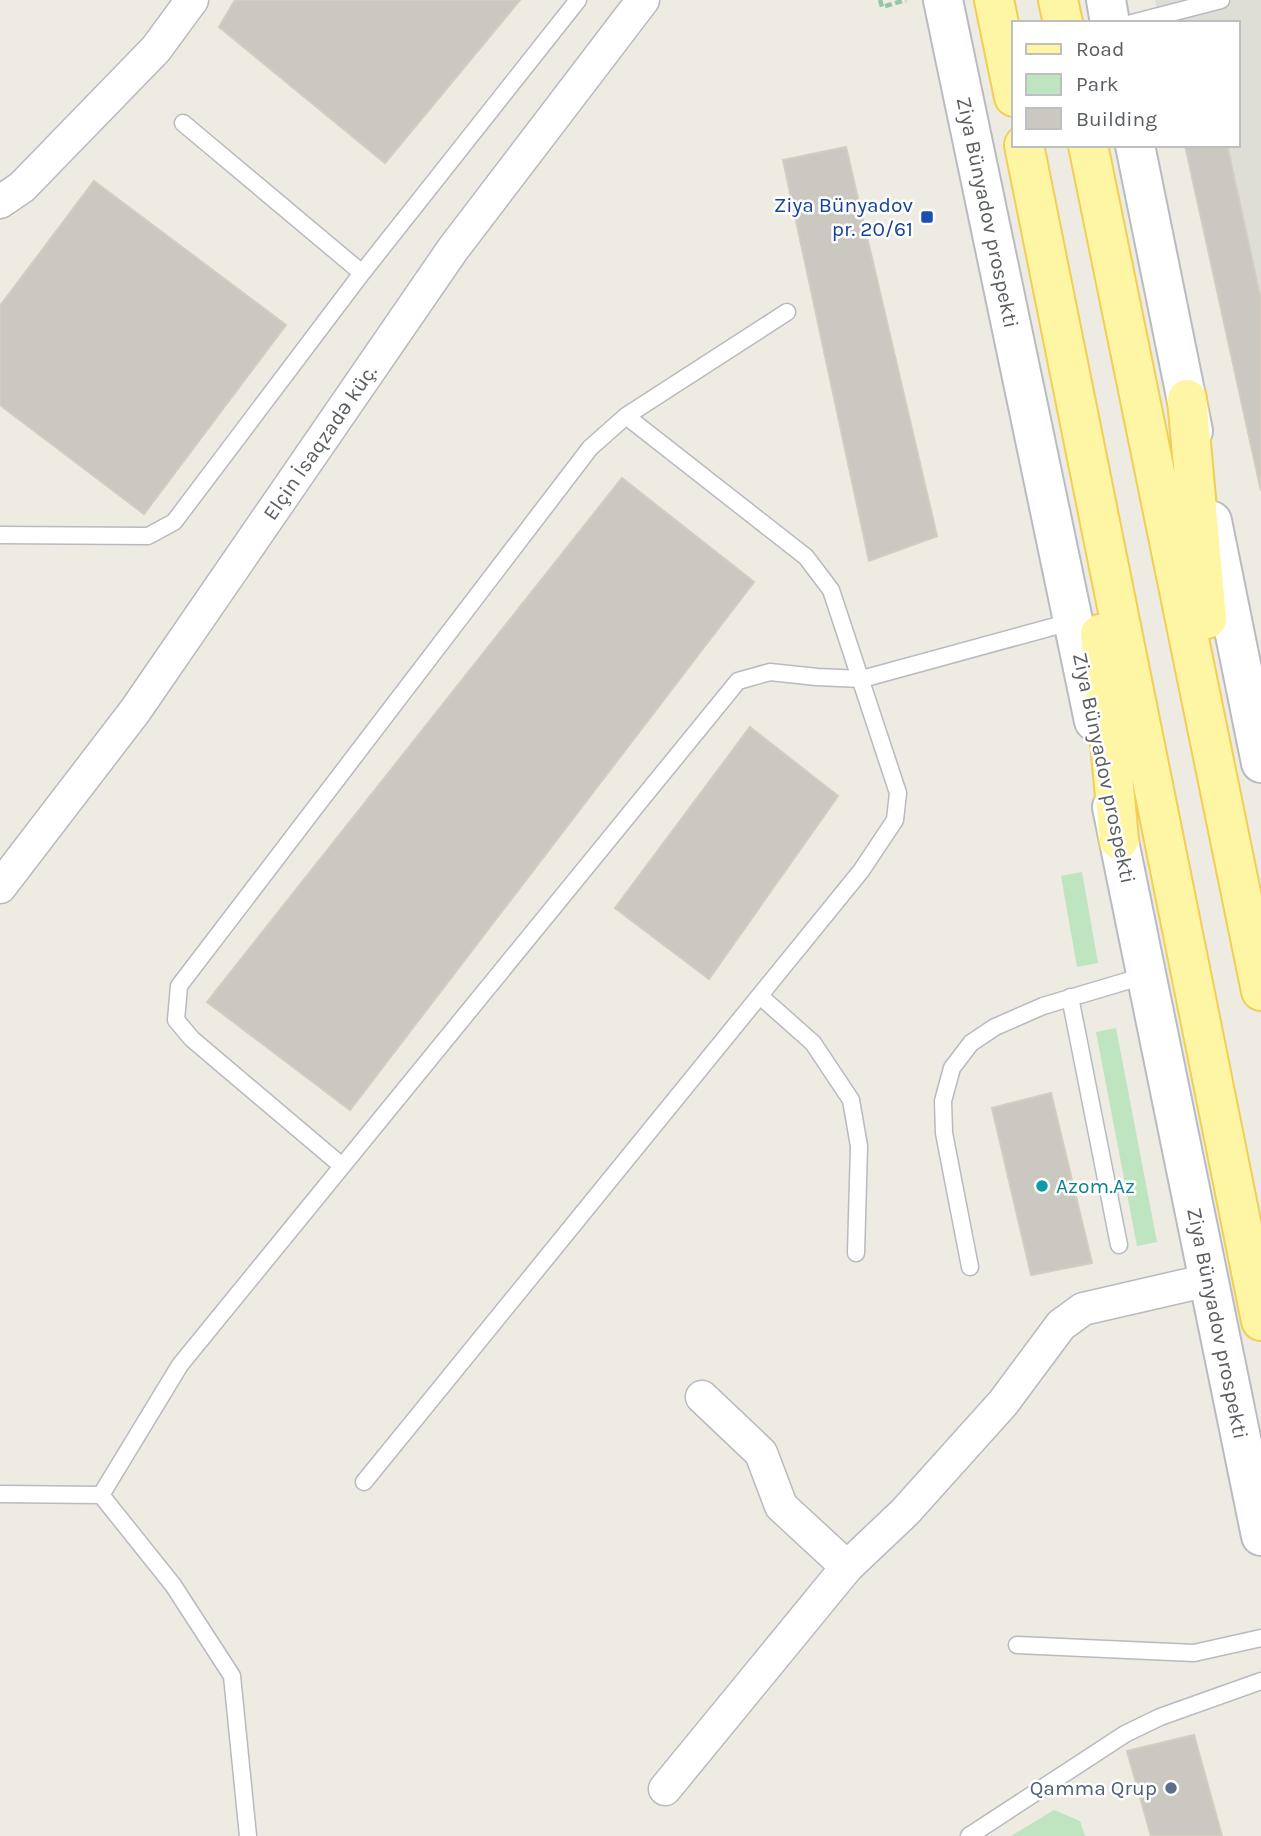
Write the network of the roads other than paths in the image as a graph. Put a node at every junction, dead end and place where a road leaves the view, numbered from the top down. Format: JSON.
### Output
{"nodes":[{"id":1,"x":192,"y":0,"type":"edge"},
{"id":2,"x":578,"y":0,"type":"edge"},
{"id":3,"x":643,"y":0,"type":"edge"},
{"id":4,"x":943,"y":0,"type":"edge"},
{"id":5,"x":995,"y":0,"type":"edge"},
{"id":6,"x":1058,"y":0,"type":"edge"},
{"id":7,"x":1106,"y":0,"type":"edge"},
{"id":8,"x":1221,"y":0,"type":"edge"},
{"id":9,"x":1063,"y":21,"type":"edge"},
{"id":10,"x":1110,"y":21,"type":"edge"},
{"id":11,"x":1140,"y":21,"type":"edge"},
{"id":12,"x":1012,"y":87,"type":"edge"},
{"id":13,"x":183,"y":123,"type":"dead end"},
{"id":14,"x":1024,"y":147,"type":"edge"},
{"id":15,"x":1088,"y":147,"type":"edge"},
{"id":16,"x":1135,"y":147,"type":"edge"},
{"id":17,"x":0,"y":202,"type":"edge"},
{"id":18,"x":362,"y":273,"type":"junction"},
{"id":19,"x":787,"y":312,"type":"dead end"},
{"id":20,"x":1187,"y":399,"type":"junction"},
{"id":21,"x":626,"y":416,"type":"junction"},
{"id":22,"x":1080,"y":426,"type":"junction"},
{"id":23,"x":0,"y":535,"type":"edge"},
{"id":24,"x":1074,"y":621,"type":"junction"},
{"id":25,"x":862,"y":679,"type":"junction"},
{"id":26,"x":1261,"y":763,"type":"edge"},
{"id":27,"x":1224,"y":809,"type":"junction"},
{"id":28,"x":1119,"y":840,"type":"junction"},
{"id":29,"x":0,"y":887,"type":"edge"},
{"id":30,"x":1147,"y":975,"type":"junction"},
{"id":31,"x":1261,"y":991,"type":"edge"},
{"id":32,"x":760,"y":996,"type":"junction"},
{"id":33,"x":1070,"y":997,"type":"junction"},
{"id":34,"x":342,"y":1166,"type":"junction"},
{"id":35,"x":1119,"y":1245,"type":"dead end"},
{"id":36,"x":856,"y":1253,"type":"dead end"},
{"id":37,"x":970,"y":1267,"type":"dead end"},
{"id":38,"x":1209,"y":1280,"type":"junction"},
{"id":39,"x":1261,"y":1321,"type":"edge"},
{"id":40,"x":702,"y":1397,"type":"dead end"},
{"id":41,"x":364,"y":1482,"type":"dead end"},
{"id":42,"x":0,"y":1494,"type":"edge"},
{"id":43,"x":101,"y":1495,"type":"junction"},
{"id":44,"x":1261,"y":1536,"type":"edge"},
{"id":45,"x":847,"y":1567,"type":"junction"},
{"id":46,"x":1261,"y":1638,"type":"edge"},
{"id":47,"x":1017,"y":1646,"type":"dead end"},
{"id":48,"x":1261,"y":1681,"type":"edge"},
{"id":49,"x":665,"y":1789,"type":"dead end"},
{"id":50,"x":248,"y":1836,"type":"edge"},
{"id":51,"x":968,"y":1836,"type":"edge"}],
"edges":[{"from":1,"to":17,"type":"street"},
{"from":2,"to":18,"type":"lane"},
{"from":3,"to":29,"type":"street","name":"Elçin İsaqzadə küç."},
{"from":4,"to":24,"type":"main road","name":"Ziya Bünyadov prospekti"},
{"from":5,"to":12,"type":"main road"},
{"from":6,"to":9,"type":"main road"},
{"from":7,"to":10,"type":"main road"},
{"from":8,"to":11,"type":"lane"},
{"from":13,"to":18,"type":"lane"},
{"from":14,"to":22,"type":"main road","name":"Ziya Bünyadov prospekti"},
{"from":15,"to":27,"type":"main road"},
{"from":16,"to":20,"type":"main road"},
{"from":18,"to":23,"type":"lane"},
{"from":19,"to":21,"type":"lane"},
{"from":20,"to":26,"type":"main road"},
{"from":20,"to":27,"type":"main road"},
{"from":21,"to":25,"type":"lane"},
{"from":21,"to":34,"type":"lane"},
{"from":22,"to":28,"type":"main road"},
{"from":22,"to":39,"type":"main road","name":"Ziya Bünyadov prospekti"},
{"from":24,"to":25,"type":"lane"},
{"from":24,"to":28,"type":"main road","name":"Ziya Bünyadov prospekti"},
{"from":25,"to":32,"type":"lane"},
{"from":25,"to":34,"type":"lane"},
{"from":27,"to":31,"type":"main road"},
{"from":28,"to":30,"type":"main road","name":"Ziya Bünyadov prospekti"},
{"from":30,"to":33,"type":"lane"},
{"from":30,"to":38,"type":"main road","name":"Ziya Bünyadov prospekti"},
{"from":32,"to":36,"type":"lane"},
{"from":32,"to":41,"type":"lane"},
{"from":33,"to":35,"type":"lane"},
{"from":33,"to":37,"type":"lane"},
{"from":34,"to":43,"type":"lane"},
{"from":38,"to":44,"type":"main road","name":"Ziya Bünyadov prospekti"},
{"from":38,"to":45,"type":"street"},
{"from":40,"to":45,"type":"street"},
{"from":42,"to":43,"type":"lane"},
{"from":43,"to":50,"type":"lane"},
{"from":45,"to":49,"type":"street"},
{"from":46,"to":47,"type":"lane"},
{"from":48,"to":51,"type":"lane"}]}
